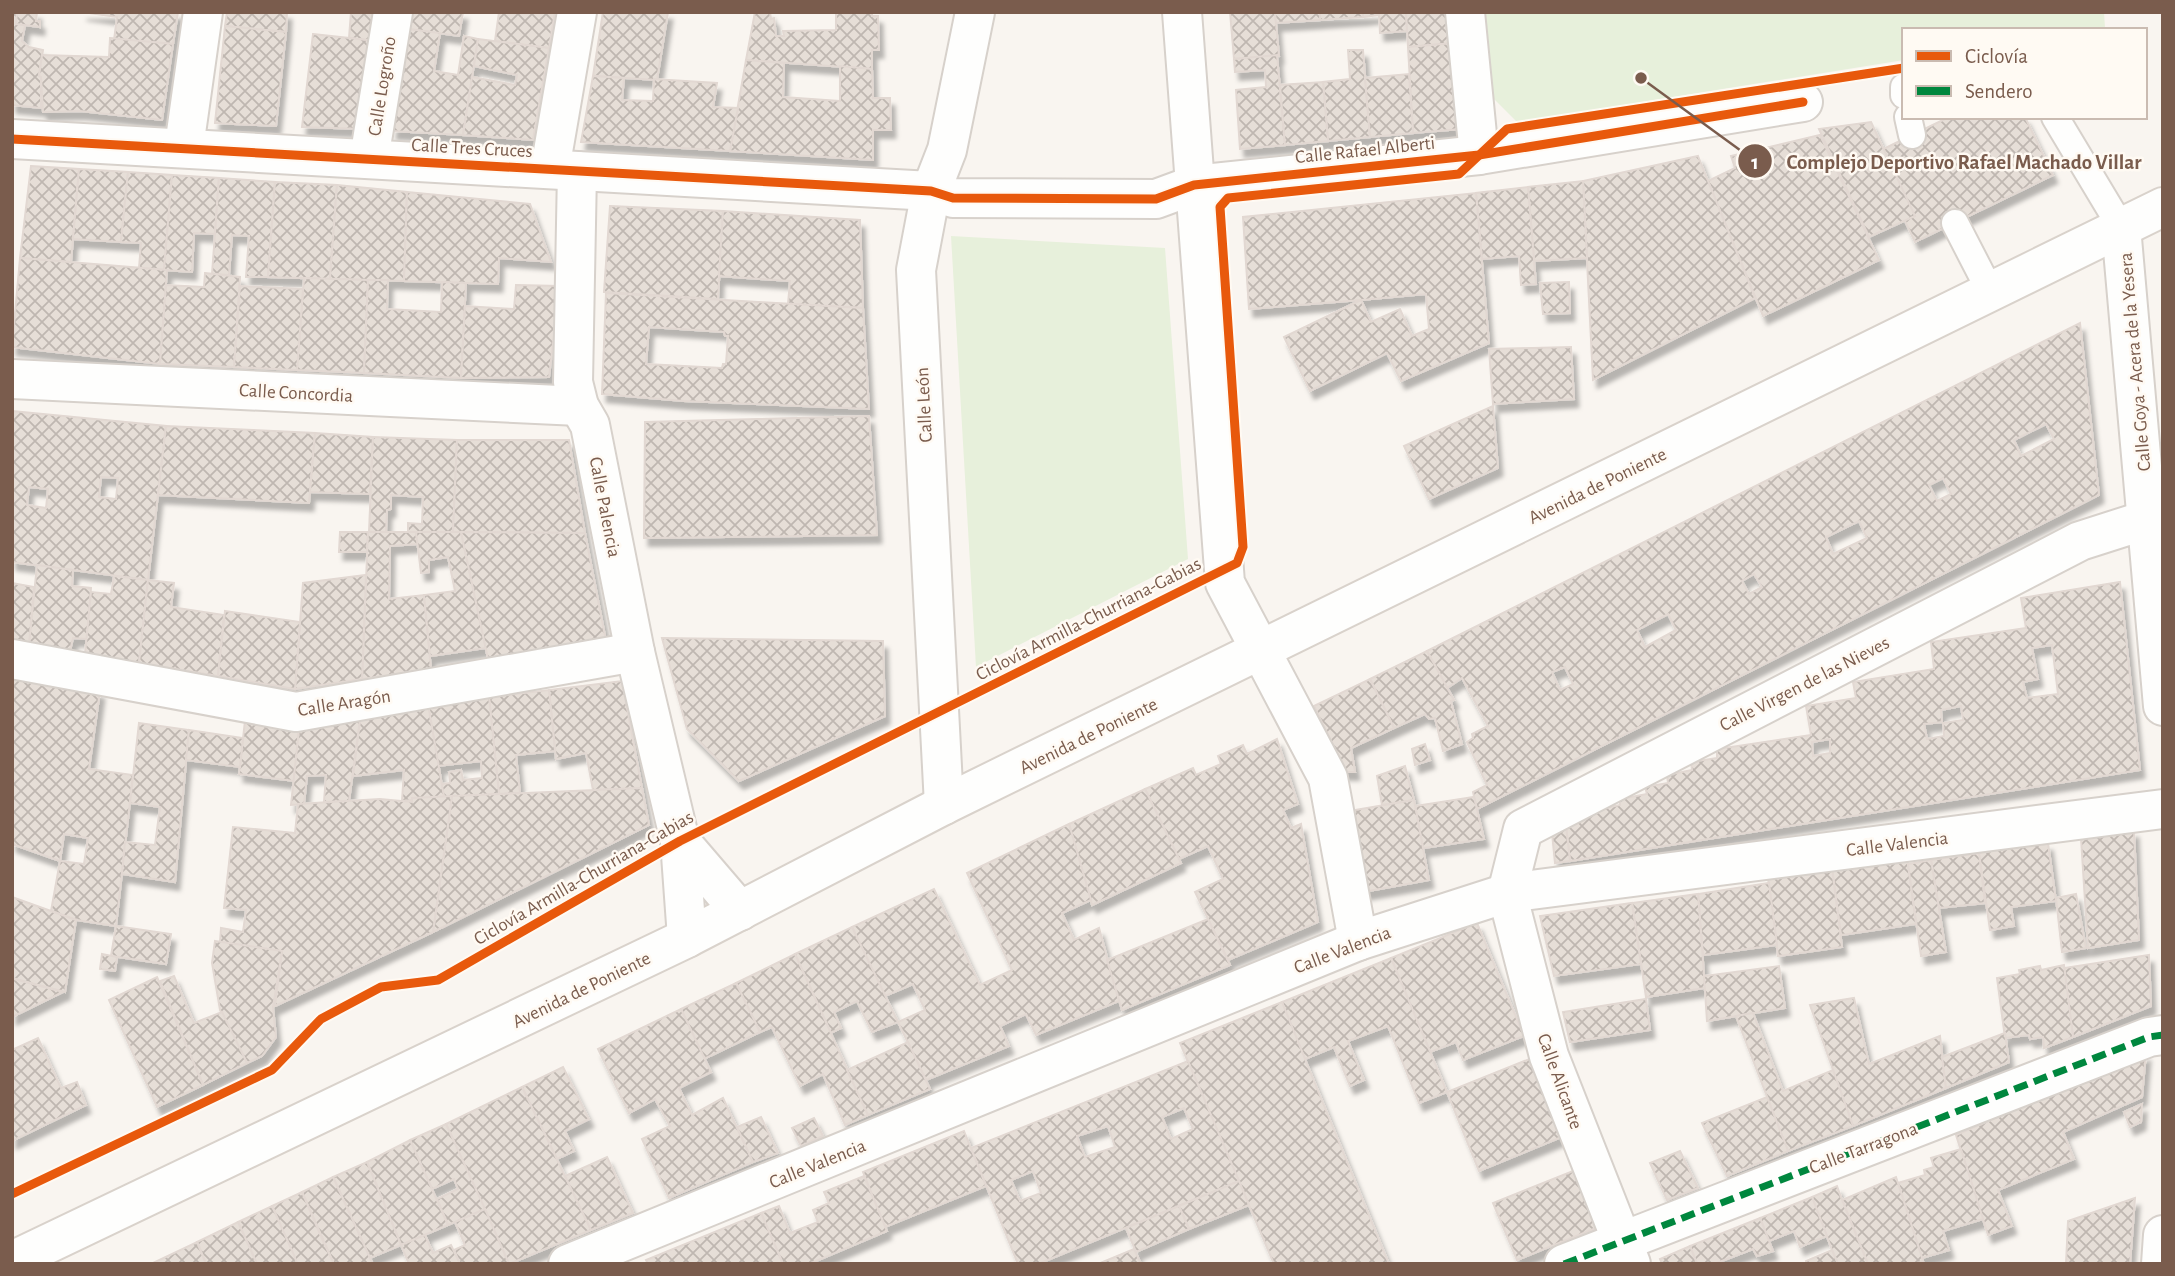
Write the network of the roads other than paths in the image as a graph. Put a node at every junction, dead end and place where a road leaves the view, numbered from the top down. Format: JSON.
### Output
{"nodes":[{"id":1,"x":203,"y":12,"type":"edge"},
{"id":2,"x":393,"y":12,"type":"edge"},
{"id":3,"x":577,"y":12,"type":"edge"},
{"id":4,"x":975,"y":12,"type":"edge"},
{"id":5,"x":1182,"y":12,"type":"edge"},
{"id":6,"x":1465,"y":12,"type":"edge"},
{"id":7,"x":1803,"y":103,"type":"dead end"},
{"id":8,"x":2056,"y":119,"type":"edge"},
{"id":9,"x":13,"y":143,"type":"edge"},
{"id":10,"x":184,"y":148,"type":"junction"},
{"id":11,"x":1479,"y":155,"type":"junction"},
{"id":12,"x":369,"y":159,"type":"junction"},
{"id":13,"x":564,"y":170,"type":"junction"},
{"id":14,"x":1194,"y":185,"type":"junction"},
{"id":15,"x":931,"y":191,"type":"junction"},
{"id":16,"x":2163,"y":207,"type":"edge"},
{"id":17,"x":1955,"y":222,"type":"dead end"},
{"id":18,"x":2121,"y":227,"type":"junction"},
{"id":19,"x":1990,"y":291,"type":"junction"},
{"id":20,"x":12,"y":379,"type":"edge"},
{"id":21,"x":579,"y":406,"type":"junction"},
{"id":22,"x":2149,"y":519,"type":"junction"},
{"id":23,"x":1262,"y":649,"type":"junction"},
{"id":24,"x":635,"y":652,"type":"junction"},
{"id":25,"x":12,"y":659,"type":"edge"},
{"id":26,"x":2163,"y":706,"type":"edge"},
{"id":27,"x":944,"y":805,"type":"junction"},
{"id":28,"x":2163,"y":809,"type":"edge"},
{"id":29,"x":680,"y":841,"type":"junction"},
{"id":30,"x":1507,"y":894,"type":"junction"},
{"id":31,"x":740,"y":911,"type":"junction"},
{"id":32,"x":687,"y":938,"type":"junction"},
{"id":33,"x":1358,"y":941,"type":"junction"},
{"id":34,"x":2163,"y":1035,"type":"edge"},
{"id":35,"x":2163,"y":1235,"type":"edge"},
{"id":36,"x":1626,"y":1252,"type":"edge"},
{"id":37,"x":12,"y":1261,"type":"edge"},
{"id":38,"x":568,"y":1264,"type":"edge"},
{"id":39,"x":1564,"y":1264,"type":"edge"},
{"id":40,"x":2161,"y":1264,"type":"edge"}],
"edges":[{"from":1,"to":10,"type":"street"},
{"from":2,"to":12,"type":"street","name":"Calle Logroño"},
{"from":3,"to":13,"type":"street","name":"Calle Palencia"},
{"from":4,"to":15,"type":"street","name":"Calle León"},
{"from":5,"to":14,"type":"street"},
{"from":6,"to":11,"type":"street"},
{"from":7,"to":11,"type":"street","name":"Calle Rafael Alberti"},
{"from":8,"to":18,"type":"lane"},
{"from":9,"to":10,"type":"street","name":"Calle Tres Cruces"},
{"from":10,"to":12,"type":"street","name":"Calle Tres Cruces"},
{"from":11,"to":14,"type":"street","name":"Calle Rafael Alberti"},
{"from":12,"to":13,"type":"street","name":"Calle Tres Cruces"},
{"from":13,"to":15,"type":"street","name":"Calle Tres Cruces"},
{"from":13,"to":21,"type":"street","name":"Calle Palencia"},
{"from":14,"to":15,"type":"street","name":"Calle Rafael Alberti"},
{"from":14,"to":23,"type":"street"},
{"from":15,"to":27,"type":"street","name":"Calle León"},
{"from":16,"to":18,"type":"street","name":"Avenida de Poniente"},
{"from":17,"to":19,"type":"lane"},
{"from":18,"to":19,"type":"street","name":"Avenida de Poniente"},
{"from":18,"to":22,"type":"street","name":"Calle Goya - Acera de la Yesera"},
{"from":19,"to":23,"type":"street","name":"Avenida de Poniente"},
{"from":20,"to":21,"type":"street","name":"Calle Concordia"},
{"from":21,"to":24,"type":"street","name":"Calle Palencia"},
{"from":22,"to":26,"type":"street","name":"Calle Goya - Acera de la Yesera"},
{"from":22,"to":30,"type":"street","name":"Calle Virgen de las Nieves"},
{"from":23,"to":27,"type":"street","name":"Avenida de Poniente"},
{"from":23,"to":33,"type":"street"},
{"from":24,"to":25,"type":"street","name":"Calle Aragón"},
{"from":24,"to":29,"type":"street","name":"Calle Palencia"},
{"from":27,"to":31,"type":"street","name":"Avenida de Poniente"},
{"from":28,"to":30,"type":"street","name":"Calle Valencia"},
{"from":29,"to":31,"type":"street","name":"Calle Palencia"},
{"from":29,"to":32,"type":"street","name":"Calle Palencia"},
{"from":30,"to":33,"type":"street","name":"Calle Valencia"},
{"from":30,"to":36,"type":"street","name":"Calle Alicante"},
{"from":31,"to":32,"type":"street","name":"Avenida de Poniente"},
{"from":32,"to":37,"type":"street","name":"Avenida de Poniente"},
{"from":33,"to":38,"type":"street","name":"Calle Valencia"},
{"from":34,"to":36,"type":"street","name":"Calle Tarragona"},
{"from":35,"to":40,"type":"street"},
{"from":36,"to":39,"type":"street","name":"Calle Tarragona"}]}
